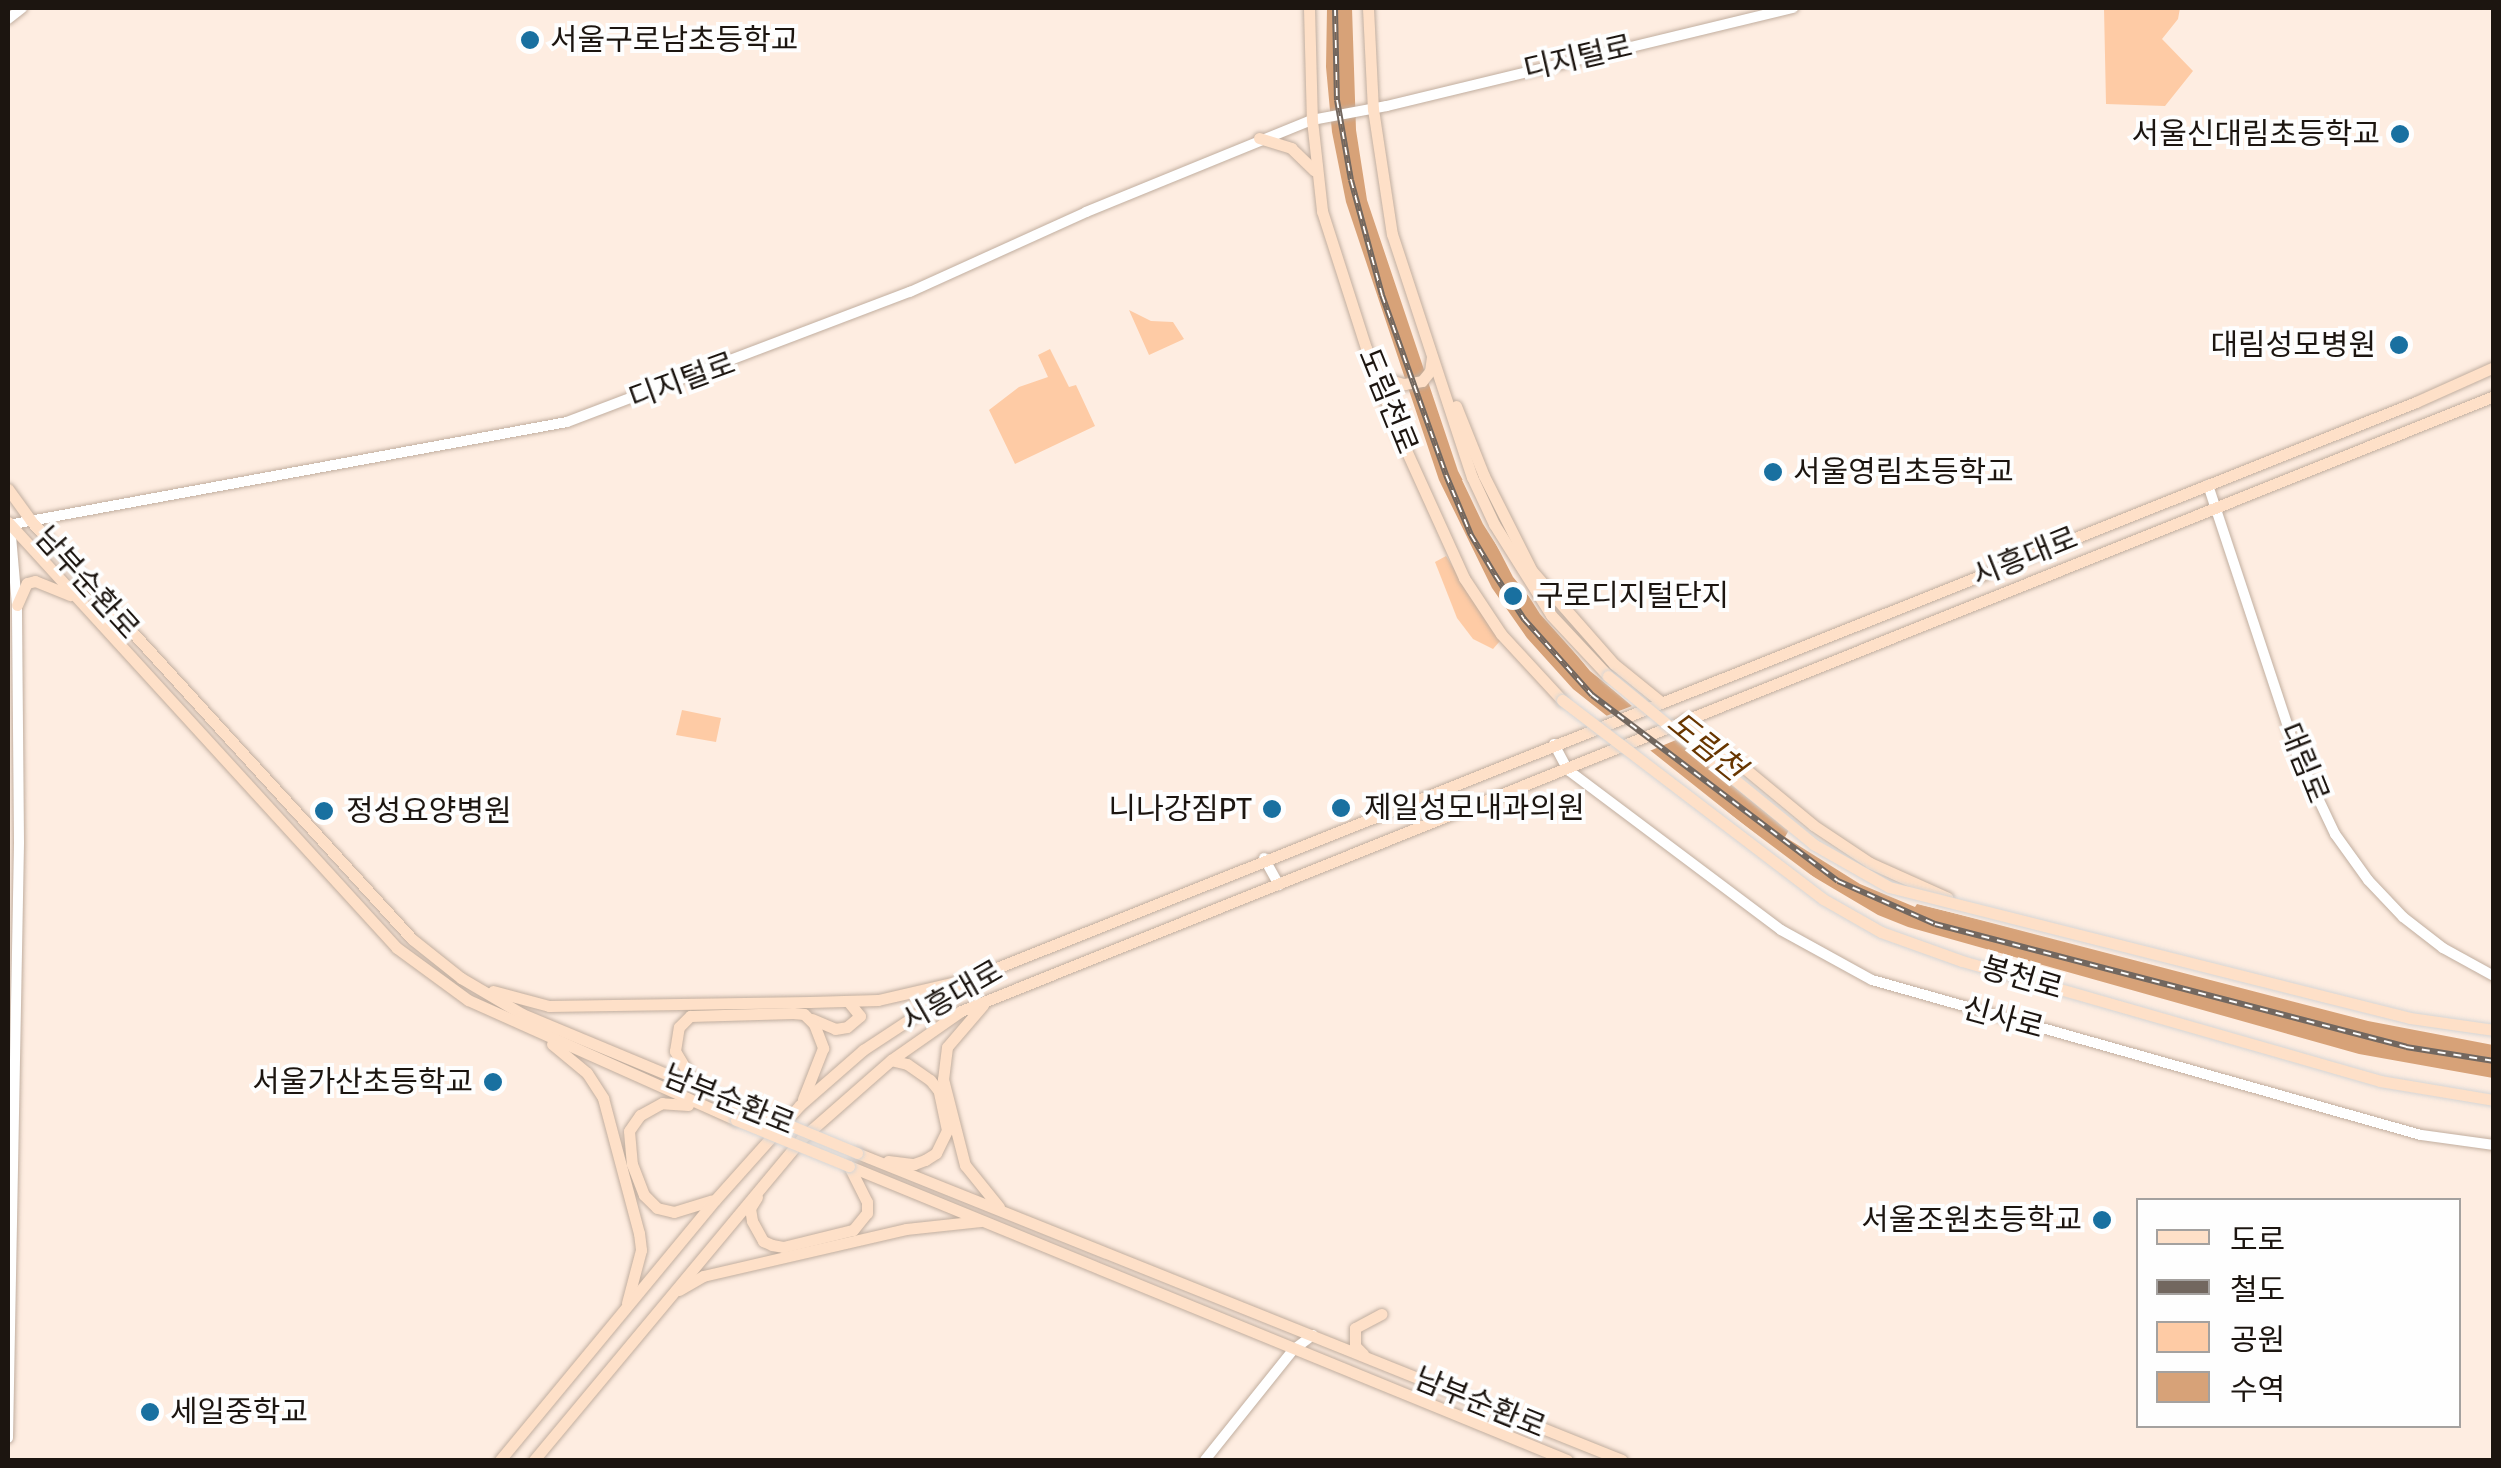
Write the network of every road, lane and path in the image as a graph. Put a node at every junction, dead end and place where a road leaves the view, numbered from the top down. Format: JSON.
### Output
{"nodes":[{"id":1,"x":22,"y":8,"type":"edge"},
{"id":2,"x":1309,"y":8,"type":"edge"},
{"id":3,"x":1368,"y":8,"type":"edge"},
{"id":4,"x":1794,"y":8,"type":"edge"},
{"id":5,"x":8,"y":19,"type":"edge"},
{"id":6,"x":1368,"y":110,"type":"junction"},
{"id":7,"x":1317,"y":119,"type":"junction"},
{"id":8,"x":1259,"y":138,"type":"junction"},
{"id":9,"x":1316,"y":176,"type":"junction"},
{"id":10,"x":1411,"y":289,"type":"junction"},
{"id":11,"x":1432,"y":354,"type":"junction"},
{"id":12,"x":1372,"y":362,"type":"junction"},
{"id":13,"x":2494,"y":367,"type":"edge"},
{"id":14,"x":2494,"y":396,"type":"edge"},
{"id":15,"x":2208,"y":485,"type":"junction"},
{"id":16,"x":8,"y":489,"type":"edge"},
{"id":17,"x":2215,"y":507,"type":"junction"},
{"id":18,"x":31,"y":521,"type":"junction"},
{"id":19,"x":8,"y":524,"type":"edge"},
{"id":20,"x":76,"y":598,"type":"junction"},
{"id":21,"x":17,"y":606,"type":"junction"},
{"id":22,"x":1658,"y":707,"type":"junction"},
{"id":23,"x":1680,"y":722,"type":"junction"},
{"id":24,"x":1606,"y":734,"type":"joint"},
{"id":25,"x":1554,"y":744,"type":"junction"},
{"id":26,"x":1568,"y":770,"type":"junction"},
{"id":27,"x":1264,"y":858,"type":"junction"},
{"id":28,"x":1278,"y":884,"type":"junction"},
{"id":29,"x":1980,"y":912,"type":"junction"},
{"id":30,"x":2494,"y":976,"type":"edge"},
{"id":31,"x":974,"y":977,"type":"junction"},
{"id":32,"x":461,"y":978,"type":"junction"},
{"id":33,"x":990,"y":997,"type":"junction"},
{"id":34,"x":848,"y":1001,"type":"junction"},
{"id":35,"x":804,"y":1014,"type":"junction"},
{"id":36,"x":2494,"y":1030,"type":"edge"},
{"id":37,"x":537,"y":1032,"type":"junction"},
{"id":38,"x":891,"y":1060,"type":"junction"},
{"id":39,"x":700,"y":1088,"type":"junction"},
{"id":40,"x":2494,"y":1100,"type":"edge"},
{"id":41,"x":800,"y":1105,"type":"junction"},
{"id":42,"x":736,"y":1120,"type":"junction"},
{"id":43,"x":2494,"y":1145,"type":"edge"},
{"id":44,"x":857,"y":1152,"type":"junction"},
{"id":45,"x":849,"y":1166,"type":"junction"},
{"id":46,"x":773,"y":1170,"type":"junction"},
{"id":47,"x":715,"y":1200,"type":"junction"},
{"id":48,"x":1005,"y":1213,"type":"junction"},
{"id":49,"x":982,"y":1220,"type":"junction"},
{"id":50,"x":671,"y":1295,"type":"junction"},
{"id":51,"x":626,"y":1308,"type":"junction"},
{"id":52,"x":1382,"y":1314,"type":"dead end"},
{"id":53,"x":1303,"y":1342,"type":"junction"},
{"id":54,"x":1367,"y":1356,"type":"junction"},
{"id":55,"x":8,"y":1438,"type":"edge"},
{"id":56,"x":500,"y":1460,"type":"edge"},
{"id":57,"x":534,"y":1460,"type":"edge"},
{"id":58,"x":1205,"y":1460,"type":"edge"},
{"id":59,"x":1567,"y":1460,"type":"edge"},
{"id":60,"x":1622,"y":1460,"type":"edge"}],
"edges":[{"from":1,"to":5,"type":"main road"},
{"from":2,"to":7,"type":"main road","name":"도림천로"},
{"from":3,"to":6,"type":"main road","name":"도림천로"},
{"from":4,"to":6,"type":"main road","name":"디지털로"},
{"from":6,"to":7,"type":"main road","name":"디지털로"},
{"from":6,"to":10,"type":"main road","name":"도림천로"},
{"from":7,"to":8,"type":"main road","name":"디지털로"},
{"from":7,"to":9,"type":"main road","name":"도림천로"},
{"from":8,"to":9,"type":"main road"},
{"from":8,"to":18,"type":"main road","name":"디지털로"},
{"from":9,"to":12,"type":"main road","name":"도림천로"},
{"from":10,"to":11,"type":"main road","name":"도림천로"},
{"from":10,"to":22,"type":"main road"},
{"from":11,"to":12,"type":"main road"},
{"from":11,"to":22,"type":"main road","name":"도림천로","bridge":true},
{"from":12,"to":24,"type":"main road","name":"도림천로","bridge":true},
{"from":13,"to":15,"type":"main road","name":"시흥대로"},
{"from":14,"to":17,"type":"main road","name":"시흥대로"},
{"from":15,"to":17,"type":"main road","name":"대림로"},
{"from":15,"to":22,"type":"main road","name":"시흥대로"},
{"from":16,"to":18,"type":"main road","name":"남부순환로"},
{"from":17,"to":23,"type":"main road","name":"시흥대로"},
{"from":17,"to":30,"type":"main road","name":"대림로"},
{"from":18,"to":19,"type":"main road","name":"디지털로"},
{"from":18,"to":32,"type":"main road","name":"남부순환로"},
{"from":19,"to":20,"type":"main road","name":"남부순환로"},
{"from":19,"to":21,"type":"main road"},
{"from":20,"to":21,"type":"main road"},
{"from":20,"to":37,"type":"main road","name":"남부순환로"},
{"from":21,"to":55,"type":"main road"},
{"from":22,"to":25,"type":"main road","name":"시흥대로","bridge":true},
{"from":22,"to":29,"type":"main road","name":"봉천로","bridge":true},
{"from":23,"to":26,"type":"main road","name":"시흥대로","bridge":true},
{"from":23,"to":29,"type":"main road","bridge":true},
{"from":24,"to":40,"type":"main road","name":"봉천로","bridge":true},
{"from":25,"to":26,"type":"main road"},
{"from":25,"to":27,"type":"main road","name":"시흥대로"},
{"from":26,"to":28,"type":"main road","name":"시흥대로"},
{"from":26,"to":43,"type":"main road","name":"신사로"},
{"from":27,"to":28,"type":"main road"},
{"from":27,"to":31,"type":"main road","name":"시흥대로"},
{"from":28,"to":33,"type":"main road","name":"시흥대로"},
{"from":29,"to":36,"type":"main road","name":"봉천로","bridge":true},
{"from":31,"to":34,"type":"main road"},
{"from":31,"to":41,"type":"main road","name":"시흥대로"},
{"from":32,"to":34,"type":"main road"},
{"from":32,"to":39,"type":"main road","name":"남부순환로"},
{"from":33,"to":38,"type":"main road","name":"시흥대로"},
{"from":33,"to":48,"type":"main road"},
{"from":34,"to":35,"type":"main road"},
{"from":35,"to":39,"type":"main road"},
{"from":35,"to":41,"type":"main road"},
{"from":37,"to":42,"type":"main road","name":"남부순환로"},
{"from":37,"to":51,"type":"main road"},
{"from":38,"to":44,"type":"main road"},
{"from":38,"to":46,"type":"main road","name":"시흥대로"},
{"from":39,"to":44,"type":"main road","name":"남부순환로","bridge":true},
{"from":41,"to":47,"type":"main road","name":"시흥대로"},
{"from":42,"to":45,"type":"main road","name":"남부순환로","bridge":true},
{"from":42,"to":47,"type":"main road"},
{"from":44,"to":48,"type":"main road","name":"남부순환로"},
{"from":45,"to":46,"type":"main road"},
{"from":45,"to":49,"type":"main road","name":"남부순환로"},
{"from":46,"to":50,"type":"main road","name":"시흥대로"},
{"from":47,"to":51,"type":"main road","name":"시흥대로"},
{"from":48,"to":53,"type":"main road","name":"남부순환로"},
{"from":49,"to":50,"type":"main road"},
{"from":49,"to":53,"type":"main road","name":"남부순환로"},
{"from":50,"to":57,"type":"main road","name":"시흥대로"},
{"from":51,"to":56,"type":"main road","name":"시흥대로"},
{"from":52,"to":54,"type":"main road"},
{"from":53,"to":54,"type":"main road","name":"남부순환로"},
{"from":53,"to":58,"type":"main road"},
{"from":53,"to":59,"type":"main road","name":"남부순환로"},
{"from":54,"to":60,"type":"main road","name":"남부순환로"}]}
